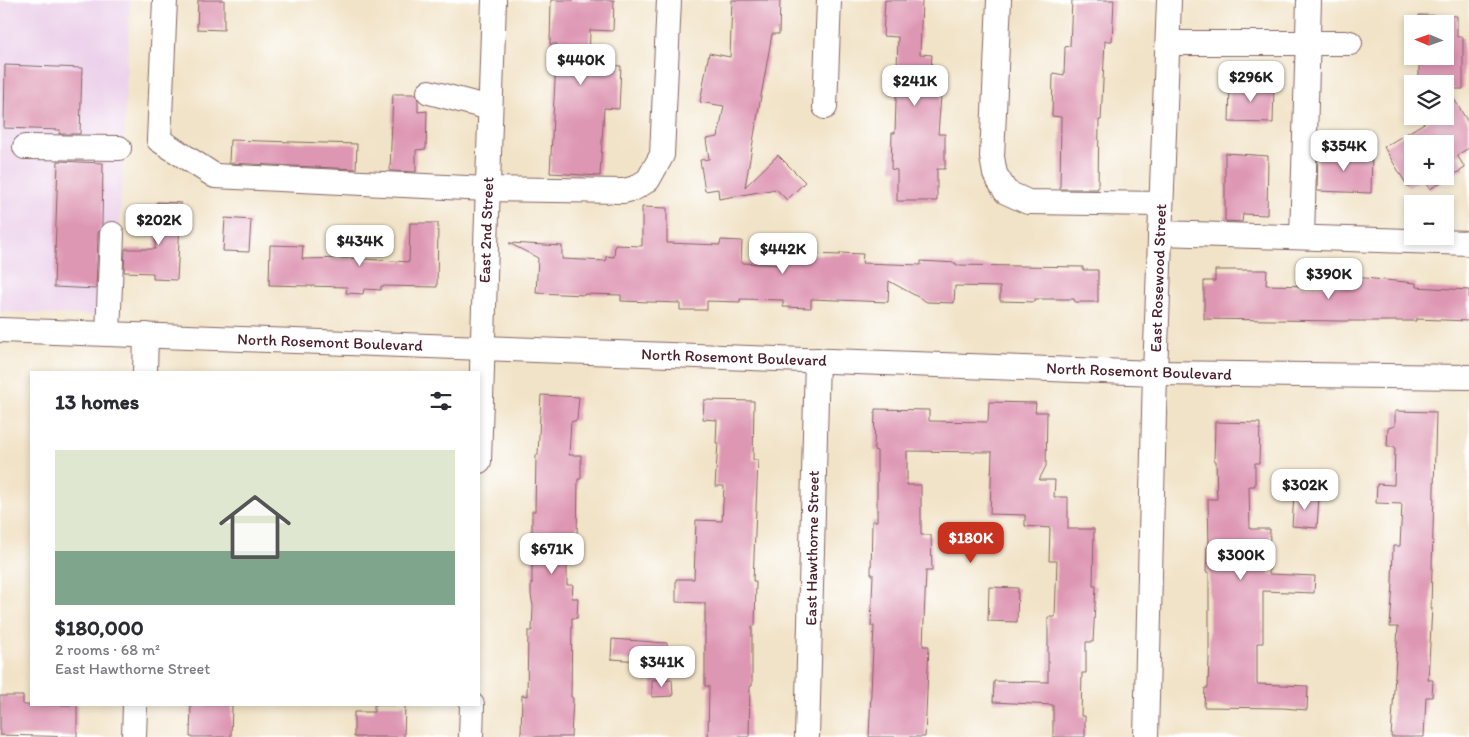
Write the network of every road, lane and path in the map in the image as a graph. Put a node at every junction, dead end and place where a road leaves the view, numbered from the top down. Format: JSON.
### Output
{"nodes":[{"id":1,"x":165,"y":0,"type":"edge"},
{"id":2,"x":494,"y":0,"type":"edge"},
{"id":3,"x":669,"y":0,"type":"edge"},
{"id":4,"x":829,"y":0,"type":"edge"},
{"id":5,"x":999,"y":0,"type":"edge"},
{"id":6,"x":1169,"y":0,"type":"edge"},
{"id":7,"x":1309,"y":0,"type":"edge"},
{"id":8,"x":1168,"y":43,"type":"junction"},
{"id":9,"x":1308,"y":43,"type":"junction"},
{"id":10,"x":1350,"y":43,"type":"dead end"},
{"id":11,"x":430,"y":92,"type":"dead end"},
{"id":12,"x":825,"y":107,"type":"dead end"},
{"id":13,"x":490,"y":108,"type":"junction"},
{"id":14,"x":24,"y":147,"type":"dead end"},
{"id":15,"x":119,"y":148,"type":"dead end"},
{"id":16,"x":487,"y":189,"type":"junction"},
{"id":17,"x":1161,"y":204,"type":"junction"},
{"id":18,"x":1160,"y":233,"type":"junction"},
{"id":19,"x":112,"y":234,"type":"dead end"},
{"id":20,"x":1302,"y":237,"type":"junction"},
{"id":21,"x":1469,"y":243,"type":"edge"},
{"id":22,"x":0,"y":330,"type":"edge"},
{"id":23,"x":108,"y":334,"type":"junction"},
{"id":24,"x":146,"y":335,"type":"junction"},
{"id":25,"x":482,"y":348,"type":"junction"},
{"id":26,"x":817,"y":360,"type":"junction"},
{"id":27,"x":145,"y":371,"type":"edge"},
{"id":28,"x":1154,"y":373,"type":"junction"},
{"id":29,"x":1469,"y":377,"type":"edge"},
{"id":30,"x":480,"y":423,"type":"edge"},
{"id":31,"x":135,"y":706,"type":"edge"},
{"id":32,"x":472,"y":706,"type":"edge"},
{"id":33,"x":134,"y":737,"type":"edge"},
{"id":34,"x":471,"y":737,"type":"edge"},
{"id":35,"x":807,"y":737,"type":"edge"},
{"id":36,"x":1146,"y":737,"type":"edge"}],
"edges":[{"from":1,"to":16,"type":"street"},
{"from":2,"to":13,"type":"street","name":"East 2nd Street"},
{"from":3,"to":16,"type":"street"},
{"from":4,"to":12,"type":"street"},
{"from":5,"to":17,"type":"street"},
{"from":6,"to":8,"type":"street","name":"East Rosewood Street"},
{"from":7,"to":9,"type":"street"},
{"from":8,"to":9,"type":"street"},
{"from":8,"to":17,"type":"street","name":"East Rosewood Street"},
{"from":9,"to":10,"type":"street"},
{"from":9,"to":20,"type":"street"},
{"from":11,"to":13,"type":"street"},
{"from":13,"to":16,"type":"street","name":"East 2nd Street"},
{"from":14,"to":15,"type":"street"},
{"from":16,"to":25,"type":"street","name":"East 2nd Street"},
{"from":17,"to":18,"type":"street","name":"East Rosewood Street"},
{"from":18,"to":20,"type":"street"},
{"from":18,"to":28,"type":"street","name":"East Rosewood Street"},
{"from":19,"to":23,"type":"street"},
{"from":20,"to":21,"type":"street"},
{"from":22,"to":23,"type":"street","name":"North Rosemont Boulevard"},
{"from":23,"to":24,"type":"street","name":"North Rosemont Boulevard"},
{"from":24,"to":25,"type":"street","name":"North Rosemont Boulevard"},
{"from":24,"to":27,"type":"street"},
{"from":25,"to":26,"type":"street","name":"North Rosemont Boulevard"},
{"from":25,"to":30,"type":"street","name":"East 2nd Street"},
{"from":26,"to":28,"type":"street","name":"North Rosemont Boulevard"},
{"from":26,"to":35,"type":"street","name":"East Hawthorne Street"},
{"from":28,"to":29,"type":"street","name":"North Rosemont Boulevard"},
{"from":28,"to":36,"type":"street","name":"East Rosewood Street"},
{"from":31,"to":33,"type":"street"},
{"from":32,"to":34,"type":"street"}]}
